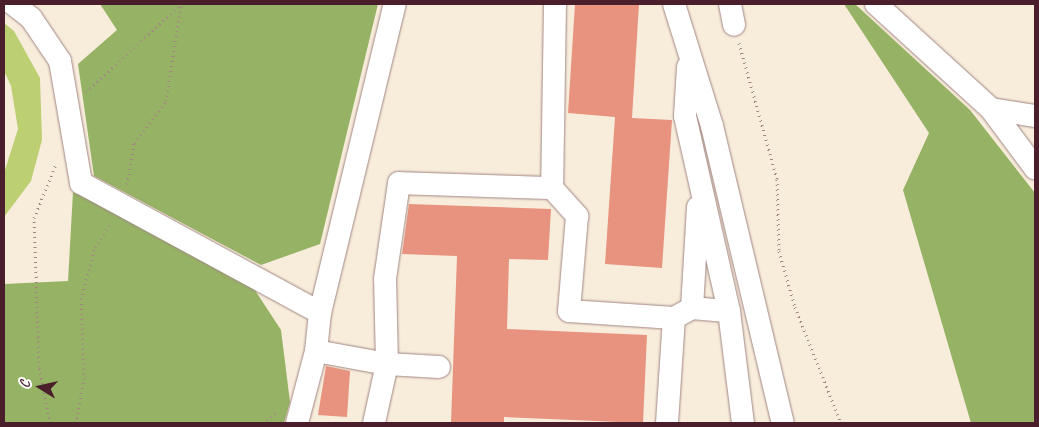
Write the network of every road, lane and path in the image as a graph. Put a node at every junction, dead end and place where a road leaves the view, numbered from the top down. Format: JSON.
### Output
{"nodes":[{"id":1,"x":13,"y":4,"type":"edge"},
{"id":2,"x":395,"y":4,"type":"edge"},
{"id":3,"x":555,"y":4,"type":"edge"},
{"id":4,"x":674,"y":4,"type":"edge"},
{"id":5,"x":876,"y":4,"type":"edge"},
{"id":6,"x":732,"y":15,"type":"edge"},
{"id":7,"x":689,"y":53,"type":"junction"},
{"id":8,"x":991,"y":108,"type":"junction"},
{"id":9,"x":1035,"y":116,"type":"edge"},
{"id":10,"x":1035,"y":168,"type":"edge"},
{"id":11,"x":700,"y":180,"type":"junction"},
{"id":12,"x":552,"y":188,"type":"junction"},
{"id":13,"x":729,"y":311,"type":"junction"},
{"id":14,"x":320,"y":312,"type":"junction"},
{"id":15,"x":683,"y":313,"type":"junction"},
{"id":16,"x":316,"y":351,"type":"junction"},
{"id":17,"x":386,"y":364,"type":"junction"},
{"id":18,"x":439,"y":367,"type":"dead end"},
{"id":19,"x":297,"y":423,"type":"edge"},
{"id":20,"x":374,"y":423,"type":"edge"},
{"id":21,"x":667,"y":423,"type":"edge"},
{"id":22,"x":743,"y":423,"type":"edge"},
{"id":23,"x":782,"y":423,"type":"edge"},
{"id":24,"x":841,"y":423,"type":"edge"}],
"edges":[{"from":1,"to":14,"type":"lane"},
{"from":2,"to":14,"type":"lane"},
{"from":3,"to":12,"type":"lane"},
{"from":4,"to":7,"type":"lane"},
{"from":5,"to":8,"type":"lane"},
{"from":6,"to":24,"type":"path"},
{"from":7,"to":11,"type":"lane"},
{"from":7,"to":23,"type":"lane"},
{"from":8,"to":9,"type":"lane"},
{"from":8,"to":10,"type":"lane"},
{"from":11,"to":13,"type":"lane"},
{"from":11,"to":15,"type":"lane"},
{"from":12,"to":15,"type":"lane"},
{"from":12,"to":17,"type":"lane"},
{"from":13,"to":15,"type":"lane"},
{"from":13,"to":22,"type":"lane"},
{"from":14,"to":16,"type":"lane"},
{"from":15,"to":21,"type":"lane"},
{"from":16,"to":17,"type":"lane"},
{"from":16,"to":19,"type":"lane"},
{"from":17,"to":18,"type":"lane"},
{"from":17,"to":20,"type":"lane"}]}
